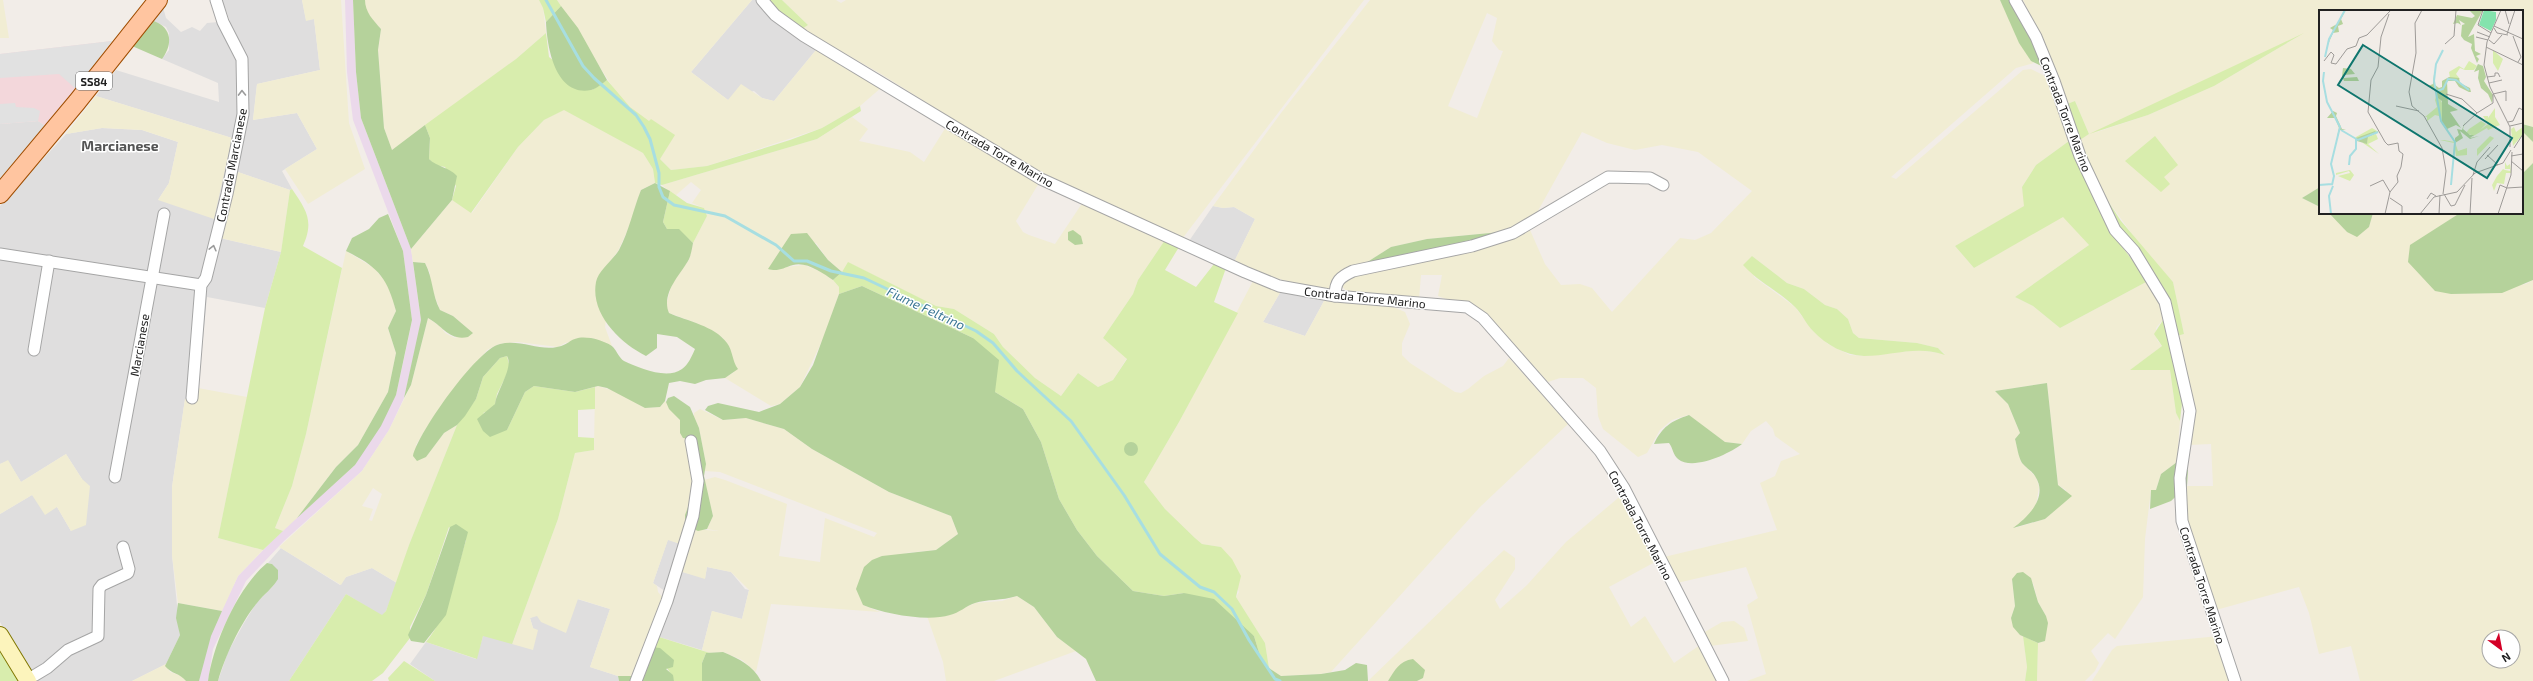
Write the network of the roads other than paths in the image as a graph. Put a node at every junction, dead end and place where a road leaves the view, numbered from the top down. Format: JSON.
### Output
{"nodes":[{"id":1,"x":158,"y":0,"type":"edge"},
{"id":2,"x":216,"y":0,"type":"edge"},
{"id":3,"x":762,"y":0,"type":"edge"},
{"id":4,"x":2016,"y":0,"type":"edge"},
{"id":5,"x":1663,"y":185,"type":"dead end"},
{"id":6,"x":0,"y":194,"type":"edge"},
{"id":7,"x":164,"y":214,"type":"dead end"},
{"id":8,"x":0,"y":254,"type":"edge"},
{"id":9,"x":49,"y":261,"type":"junction"},
{"id":10,"x":152,"y":275,"type":"junction"},
{"id":11,"x":201,"y":284,"type":"junction"},
{"id":12,"x":1335,"y":296,"type":"junction"},
{"id":13,"x":34,"y":350,"type":"dead end"},
{"id":14,"x":192,"y":398,"type":"dead end"},
{"id":15,"x":691,"y":441,"type":"dead end"},
{"id":16,"x":115,"y":477,"type":"dead end"},
{"id":17,"x":123,"y":547,"type":"dead end"},
{"id":18,"x":0,"y":635,"type":"edge"},
{"id":19,"x":27,"y":681,"type":"edge"},
{"id":20,"x":636,"y":681,"type":"edge"},
{"id":21,"x":1723,"y":681,"type":"edge"},
{"id":22,"x":2235,"y":681,"type":"edge"}],
"edges":[{"from":1,"to":6,"type":"main road","number":"SS84"},
{"from":11,"to":2,"type":"street","name":"Contrada Marcianese","one_way":true},
{"from":3,"to":12,"type":"street","name":"Contrada Torre Marino"},
{"from":4,"to":22,"type":"street","name":"Contrada Torre Marino"},
{"from":5,"to":12,"type":"street"},
{"from":7,"to":10,"type":"street","name":"Marcianese"},
{"from":8,"to":9,"type":"street"},
{"from":9,"to":10,"type":"street"},
{"from":9,"to":13,"type":"street"},
{"from":10,"to":11,"type":"street"},
{"from":10,"to":16,"type":"street","name":"Marcianese"},
{"from":11,"to":14,"type":"street","name":"Contrada Marcianese"},
{"from":12,"to":21,"type":"street","name":"Contrada Torre Marino"},
{"from":15,"to":20,"type":"street"},
{"from":17,"to":19,"type":"street"},
{"from":18,"to":19,"type":"street"}]}
